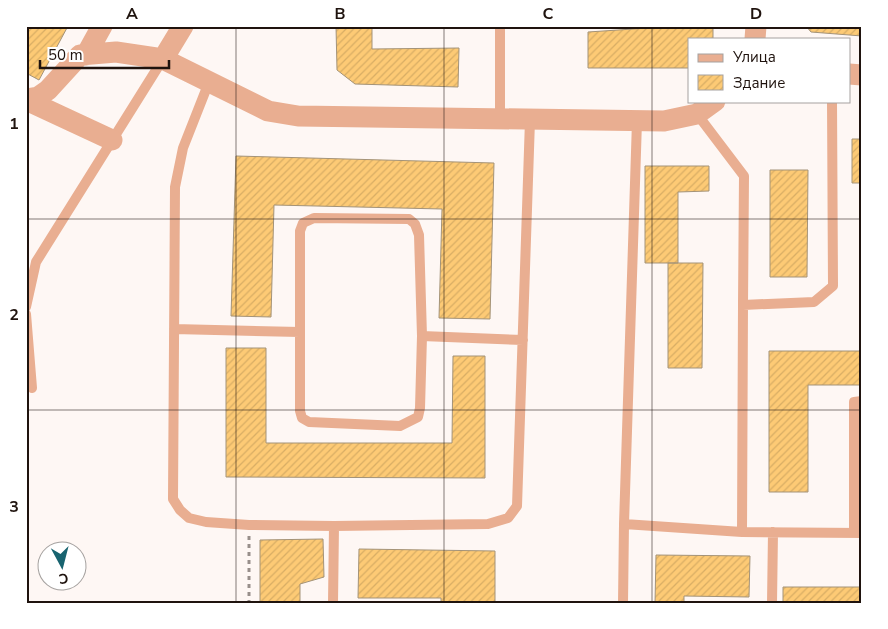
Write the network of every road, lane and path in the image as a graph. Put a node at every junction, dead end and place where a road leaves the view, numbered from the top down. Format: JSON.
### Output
{"nodes":[{"id":1,"x":102,"y":26,"type":"edge"},
{"id":2,"x":183,"y":26,"type":"edge"},
{"id":3,"x":500,"y":26,"type":"edge"},
{"id":4,"x":86,"y":55,"type":"junction"},
{"id":5,"x":163,"y":59,"type":"junction"},
{"id":6,"x":209,"y":82,"type":"junction"},
{"id":7,"x":26,"y":99,"type":"edge"},
{"id":8,"x":714,"y":102,"type":"edge"},
{"id":9,"x":832,"y":102,"type":"edge"},
{"id":10,"x":697,"y":114,"type":"junction"},
{"id":11,"x":500,"y":119,"type":"junction"},
{"id":12,"x":530,"y":120,"type":"junction"},
{"id":13,"x":637,"y":121,"type":"junction"},
{"id":14,"x":112,"y":140,"type":"junction"},
{"id":15,"x":743,"y":305,"type":"junction"},
{"id":16,"x":26,"y":307,"type":"edge"},
{"id":17,"x":26,"y":314,"type":"edge"},
{"id":18,"x":174,"y":329,"type":"junction"},
{"id":19,"x":300,"y":332,"type":"junction"},
{"id":20,"x":422,"y":336,"type":"junction"},
{"id":21,"x":523,"y":340,"type":"junction"},
{"id":22,"x":32,"y":388,"type":"dead end"},
{"id":23,"x":862,"y":400,"type":"edge"},
{"id":24,"x":624,"y":524,"type":"junction"},
{"id":25,"x":249,"y":525,"type":"junction"},
{"id":26,"x":334,"y":526,"type":"junction"},
{"id":27,"x":742,"y":532,"type":"junction"},
{"id":28,"x":773,"y":532,"type":"junction"},
{"id":29,"x":858,"y":533,"type":"edge"},
{"id":30,"x":249,"y":603,"type":"edge"},
{"id":31,"x":333,"y":603,"type":"edge"},
{"id":32,"x":624,"y":603,"type":"edge"},
{"id":33,"x":772,"y":603,"type":"edge"}],
"edges":[{"from":1,"to":4,"type":"street"},
{"from":2,"to":5,"type":"street"},
{"from":3,"to":11,"type":"lane"},
{"from":4,"to":5,"type":"street"},
{"from":4,"to":7,"type":"street"},
{"from":5,"to":6,"type":"street"},
{"from":5,"to":14,"type":"lane"},
{"from":6,"to":11,"type":"street"},
{"from":6,"to":18,"type":"lane"},
{"from":7,"to":14,"type":"street"},
{"from":8,"to":10,"type":"street"},
{"from":9,"to":15,"type":"lane"},
{"from":10,"to":13,"type":"street"},
{"from":10,"to":15,"type":"lane"},
{"from":11,"to":12,"type":"street"},
{"from":12,"to":13,"type":"street"},
{"from":12,"to":21,"type":"lane"},
{"from":13,"to":24,"type":"lane"},
{"from":14,"to":16,"type":"lane"},
{"from":15,"to":27,"type":"lane"},
{"from":17,"to":22,"type":"lane"},
{"from":18,"to":19,"type":"lane"},
{"from":18,"to":25,"type":"lane"},
{"from":19,"to":20,"type":"lane"},
{"from":19,"to":20,"type":"lane"},
{"from":20,"to":21,"type":"lane"},
{"from":21,"to":26,"type":"lane"},
{"from":23,"to":29,"type":"lane"},
{"from":24,"to":27,"type":"lane"},
{"from":24,"to":32,"type":"lane"},
{"from":25,"to":26,"type":"lane"},
{"from":25,"to":30,"type":"path"},
{"from":26,"to":31,"type":"lane"},
{"from":27,"to":28,"type":"lane"},
{"from":28,"to":29,"type":"lane"},
{"from":28,"to":33,"type":"lane"}]}
